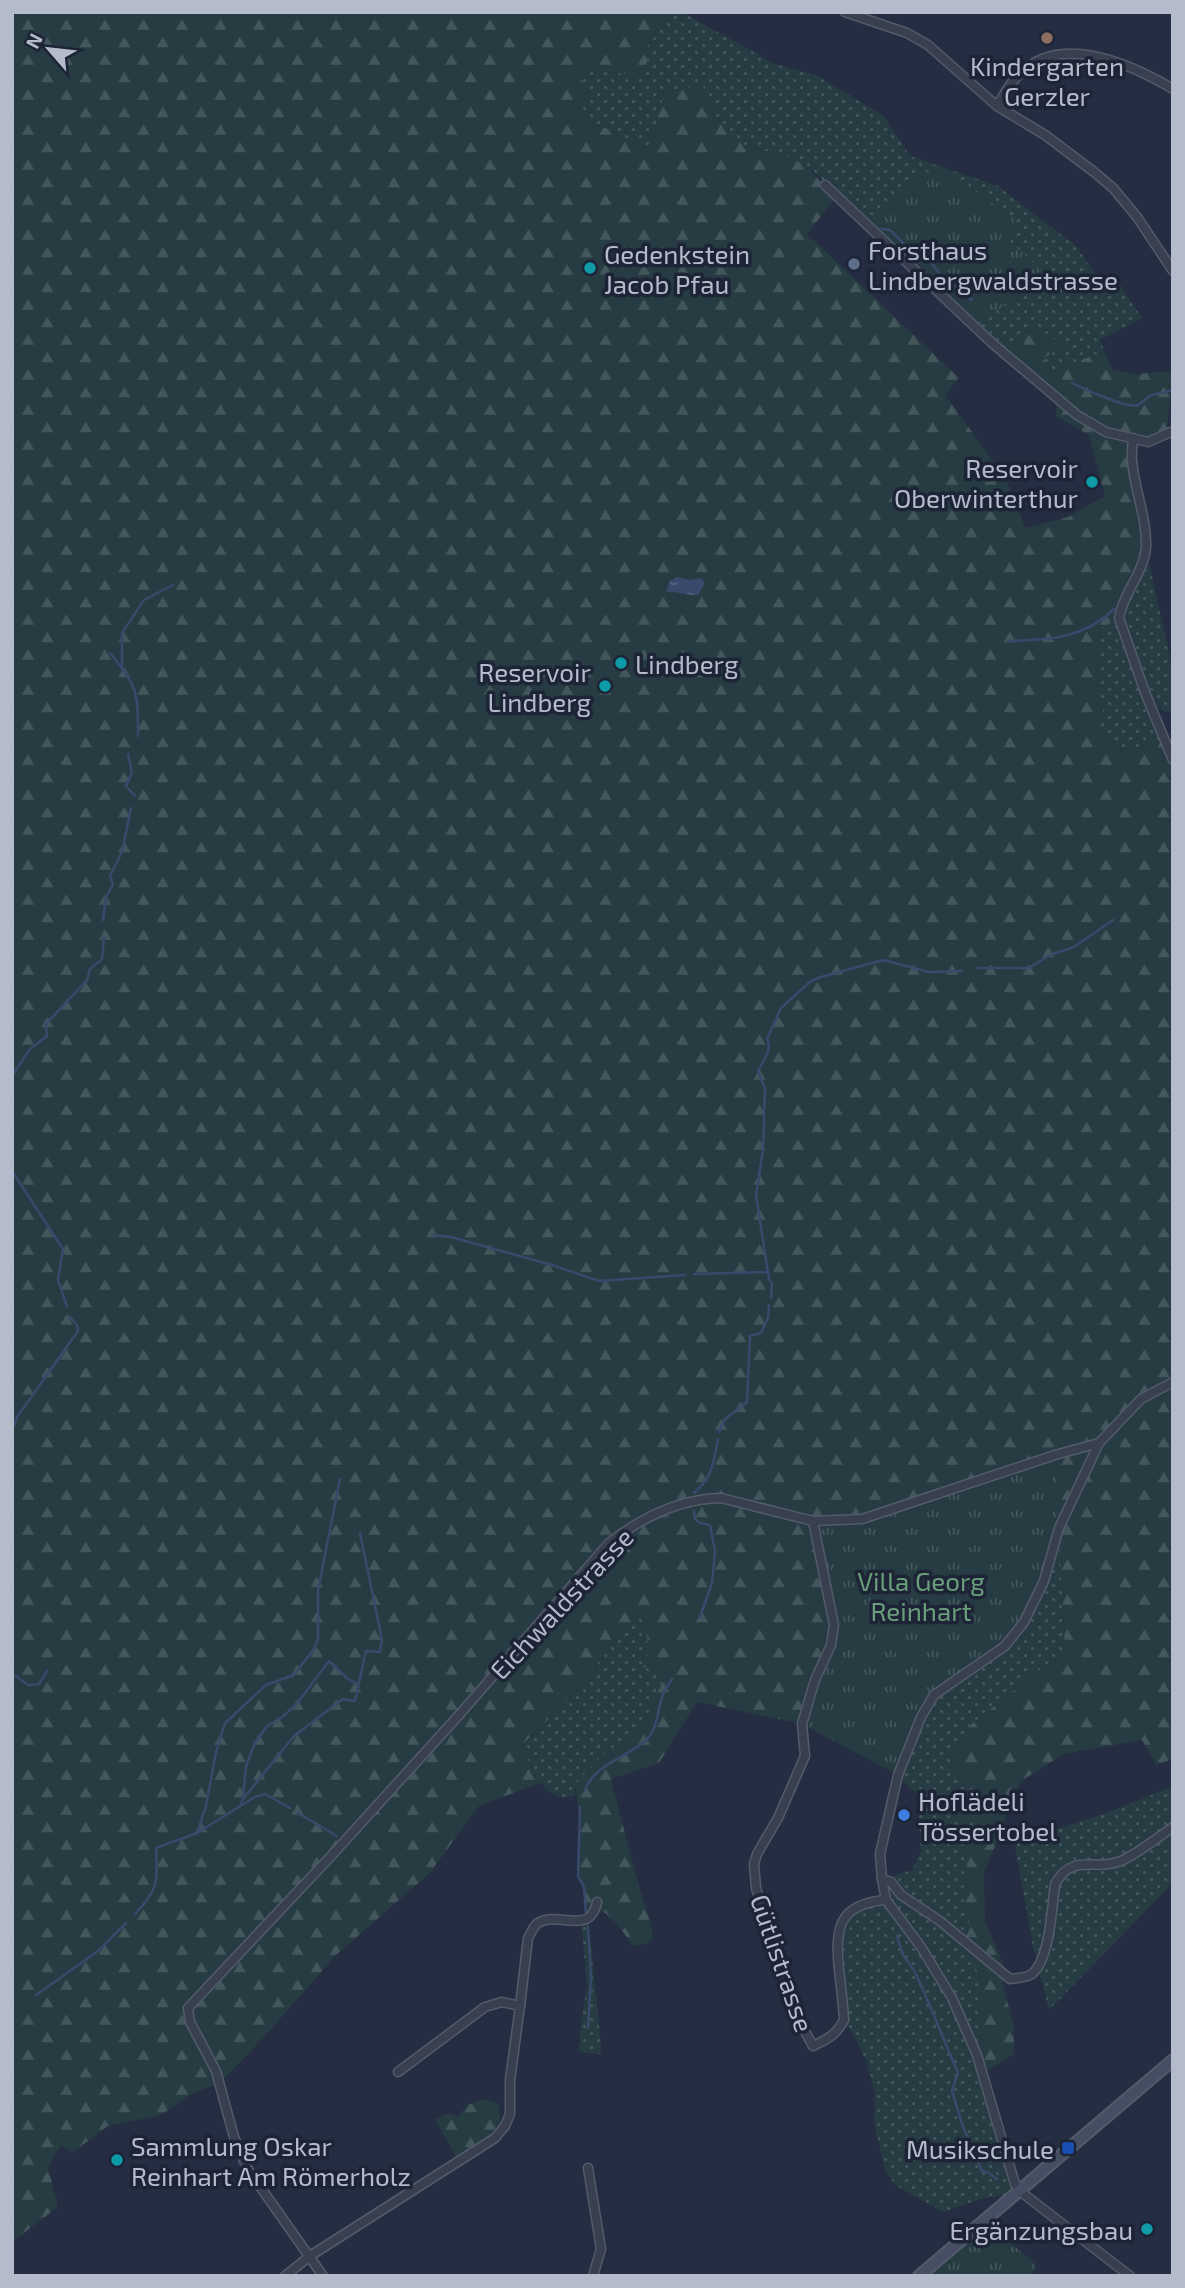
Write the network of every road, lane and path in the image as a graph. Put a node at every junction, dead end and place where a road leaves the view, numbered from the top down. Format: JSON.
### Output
{"nodes":[{"id":1,"x":845,"y":12,"type":"edge"},
{"id":2,"x":1173,"y":89,"type":"edge"},
{"id":3,"x":997,"y":106,"type":"junction"},
{"id":4,"x":825,"y":185,"type":"dead end"},
{"id":5,"x":1173,"y":271,"type":"edge"},
{"id":6,"x":1173,"y":431,"type":"edge"},
{"id":7,"x":1133,"y":438,"type":"junction"},
{"id":8,"x":1173,"y":760,"type":"edge"},
{"id":9,"x":1173,"y":1382,"type":"edge"},
{"id":10,"x":1099,"y":1443,"type":"junction"},
{"id":11,"x":813,"y":1521,"type":"junction"},
{"id":12,"x":1173,"y":1827,"type":"edge"},
{"id":13,"x":882,"y":1879,"type":"junction"},
{"id":14,"x":886,"y":1900,"type":"junction"},
{"id":15,"x":597,"y":1902,"type":"dead end"},
{"id":16,"x":520,"y":2006,"type":"junction"},
{"id":17,"x":1173,"y":2060,"type":"edge"},
{"id":18,"x":398,"y":2072,"type":"dead end"},
{"id":19,"x":588,"y":2168,"type":"dead end"},
{"id":20,"x":1020,"y":2190,"type":"junction"},
{"id":21,"x":310,"y":2256,"type":"junction"},
{"id":22,"x":285,"y":2276,"type":"edge"},
{"id":23,"x":324,"y":2276,"type":"edge"},
{"id":24,"x":593,"y":2276,"type":"edge"},
{"id":25,"x":919,"y":2276,"type":"edge"},
{"id":26,"x":1130,"y":2276,"type":"edge"}],
"edges":[{"from":1,"to":3,"type":"street"},
{"from":2,"to":3,"type":"street"},
{"from":3,"to":5,"type":"street"},
{"from":4,"to":7,"type":"street"},
{"from":6,"to":7,"type":"street"},
{"from":7,"to":8,"type":"street"},
{"from":9,"to":10,"type":"street"},
{"from":10,"to":11,"type":"street","name":"Eichwaldstrasse"},
{"from":10,"to":13,"type":"street"},
{"from":11,"to":14,"type":"street","name":"Gütlistrasse"},
{"from":11,"to":21,"type":"street","name":"Eichwaldstrasse"},
{"from":12,"to":13,"type":"street"},
{"from":13,"to":14,"type":"street"},
{"from":14,"to":20,"type":"street"},
{"from":15,"to":16,"type":"street"},
{"from":16,"to":18,"type":"street"},
{"from":16,"to":21,"type":"street"},
{"from":17,"to":20,"type":"street"},
{"from":19,"to":24,"type":"street"},
{"from":20,"to":25,"type":"street"},
{"from":20,"to":26,"type":"street"},
{"from":21,"to":22,"type":"street"},
{"from":21,"to":23,"type":"street"}]}
